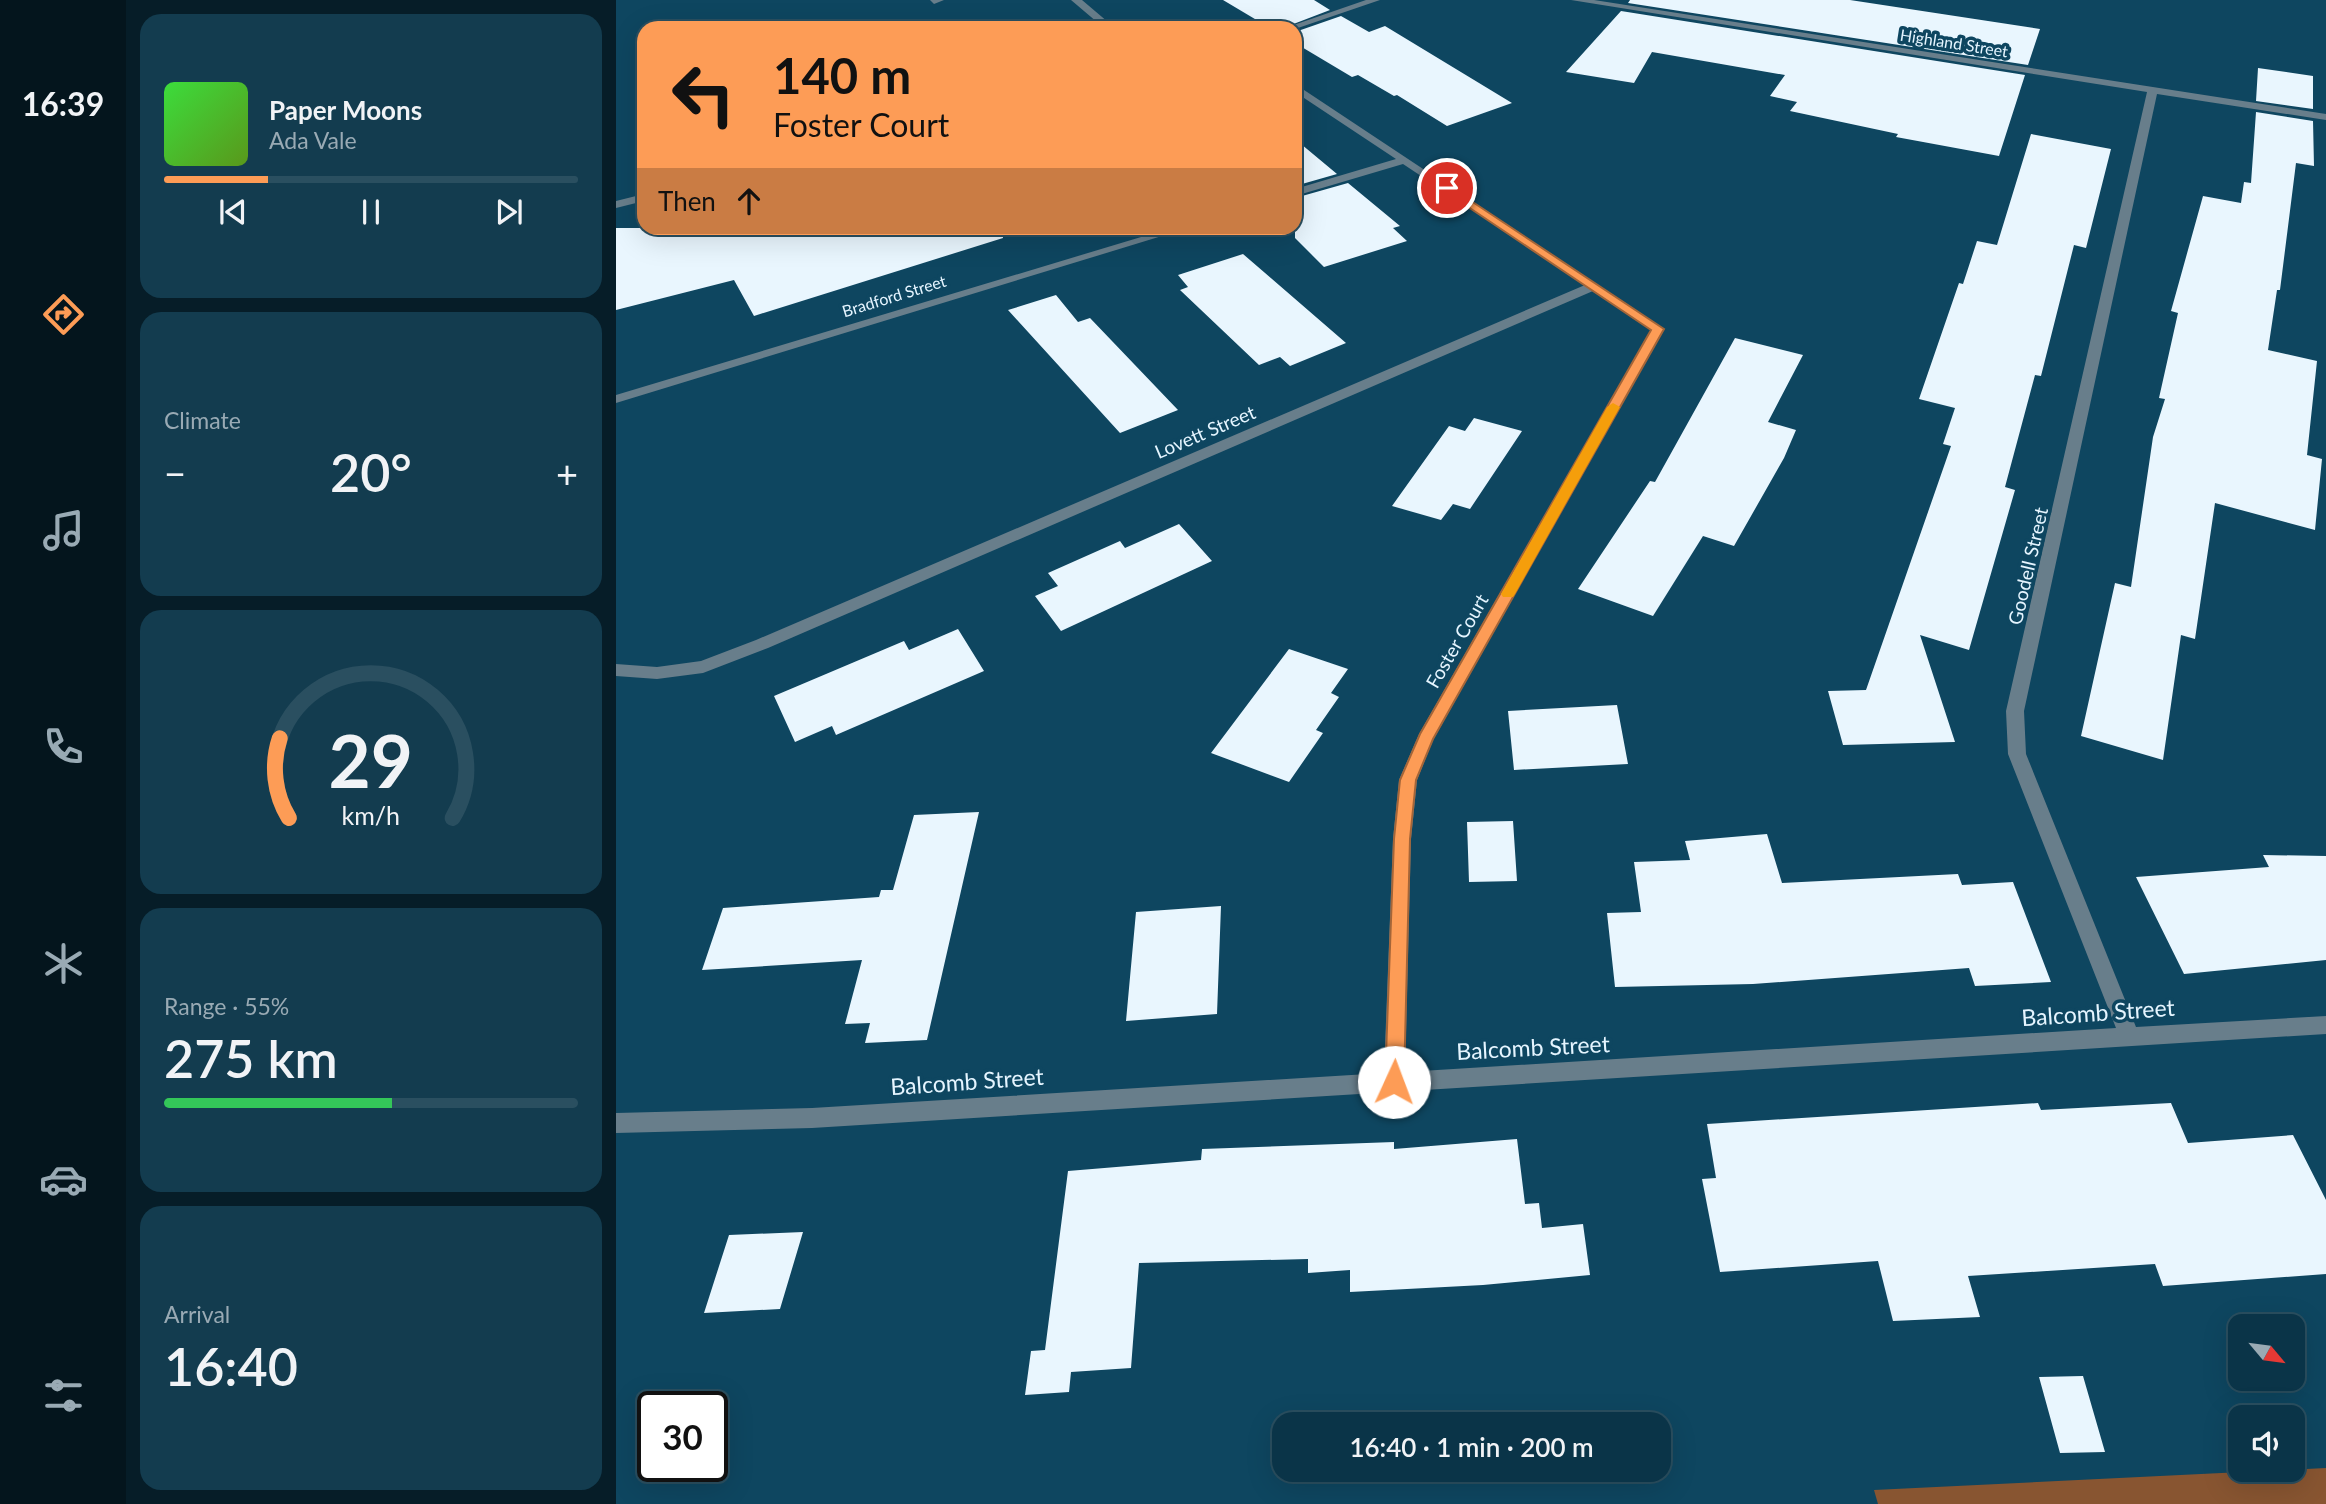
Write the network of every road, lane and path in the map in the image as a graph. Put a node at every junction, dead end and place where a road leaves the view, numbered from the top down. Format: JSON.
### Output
{"nodes":[{"id":1,"x":1076,"y":0,"type":"edge"},
{"id":2,"x":1375,"y":0,"type":"edge"},
{"id":3,"x":1576,"y":0,"type":"edge"},
{"id":4,"x":1102,"y":21,"type":"edge"},
{"id":5,"x":1302,"y":24,"type":"edge"},
{"id":6,"x":2153,"y":90,"type":"junction"},
{"id":7,"x":1302,"y":92,"type":"edge"},
{"id":8,"x":2326,"y":117,"type":"edge"},
{"id":9,"x":1405,"y":160,"type":"junction"},
{"id":10,"x":1302,"y":191,"type":"edge"},
{"id":11,"x":637,"y":199,"type":"edge"},
{"id":12,"x":616,"y":205,"type":"edge"},
{"id":13,"x":1159,"y":235,"type":"edge"},
{"id":14,"x":1594,"y":286,"type":"junction"},
{"id":15,"x":616,"y":399,"type":"edge"},
{"id":16,"x":616,"y":670,"type":"edge"},
{"id":17,"x":2326,"y":1025,"type":"edge"},
{"id":18,"x":2130,"y":1037,"type":"junction"},
{"id":19,"x":1394,"y":1082,"type":"junction"},
{"id":20,"x":616,"y":1123,"type":"edge"}],
"edges":[{"from":1,"to":4,"type":"street"},
{"from":2,"to":5,"type":"street"},
{"from":3,"to":6,"type":"street","name":"Highland Street"},
{"from":6,"to":8,"type":"street","name":"Highland Street"},
{"from":6,"to":18,"type":"street","name":"Goodell Street"},
{"from":7,"to":9,"type":"street"},
{"from":9,"to":10,"type":"street"},
{"from":9,"to":14,"type":"street"},
{"from":11,"to":12,"type":"street"},
{"from":13,"to":15,"type":"street","name":"Bradford Street"},
{"from":14,"to":16,"type":"street","name":"Lovett Street"},
{"from":14,"to":19,"type":"street","name":"Foster Court"},
{"from":17,"to":18,"type":"street","name":"Balcomb Street"},
{"from":18,"to":19,"type":"street","name":"Balcomb Street"},
{"from":19,"to":20,"type":"street","name":"Balcomb Street"}]}
